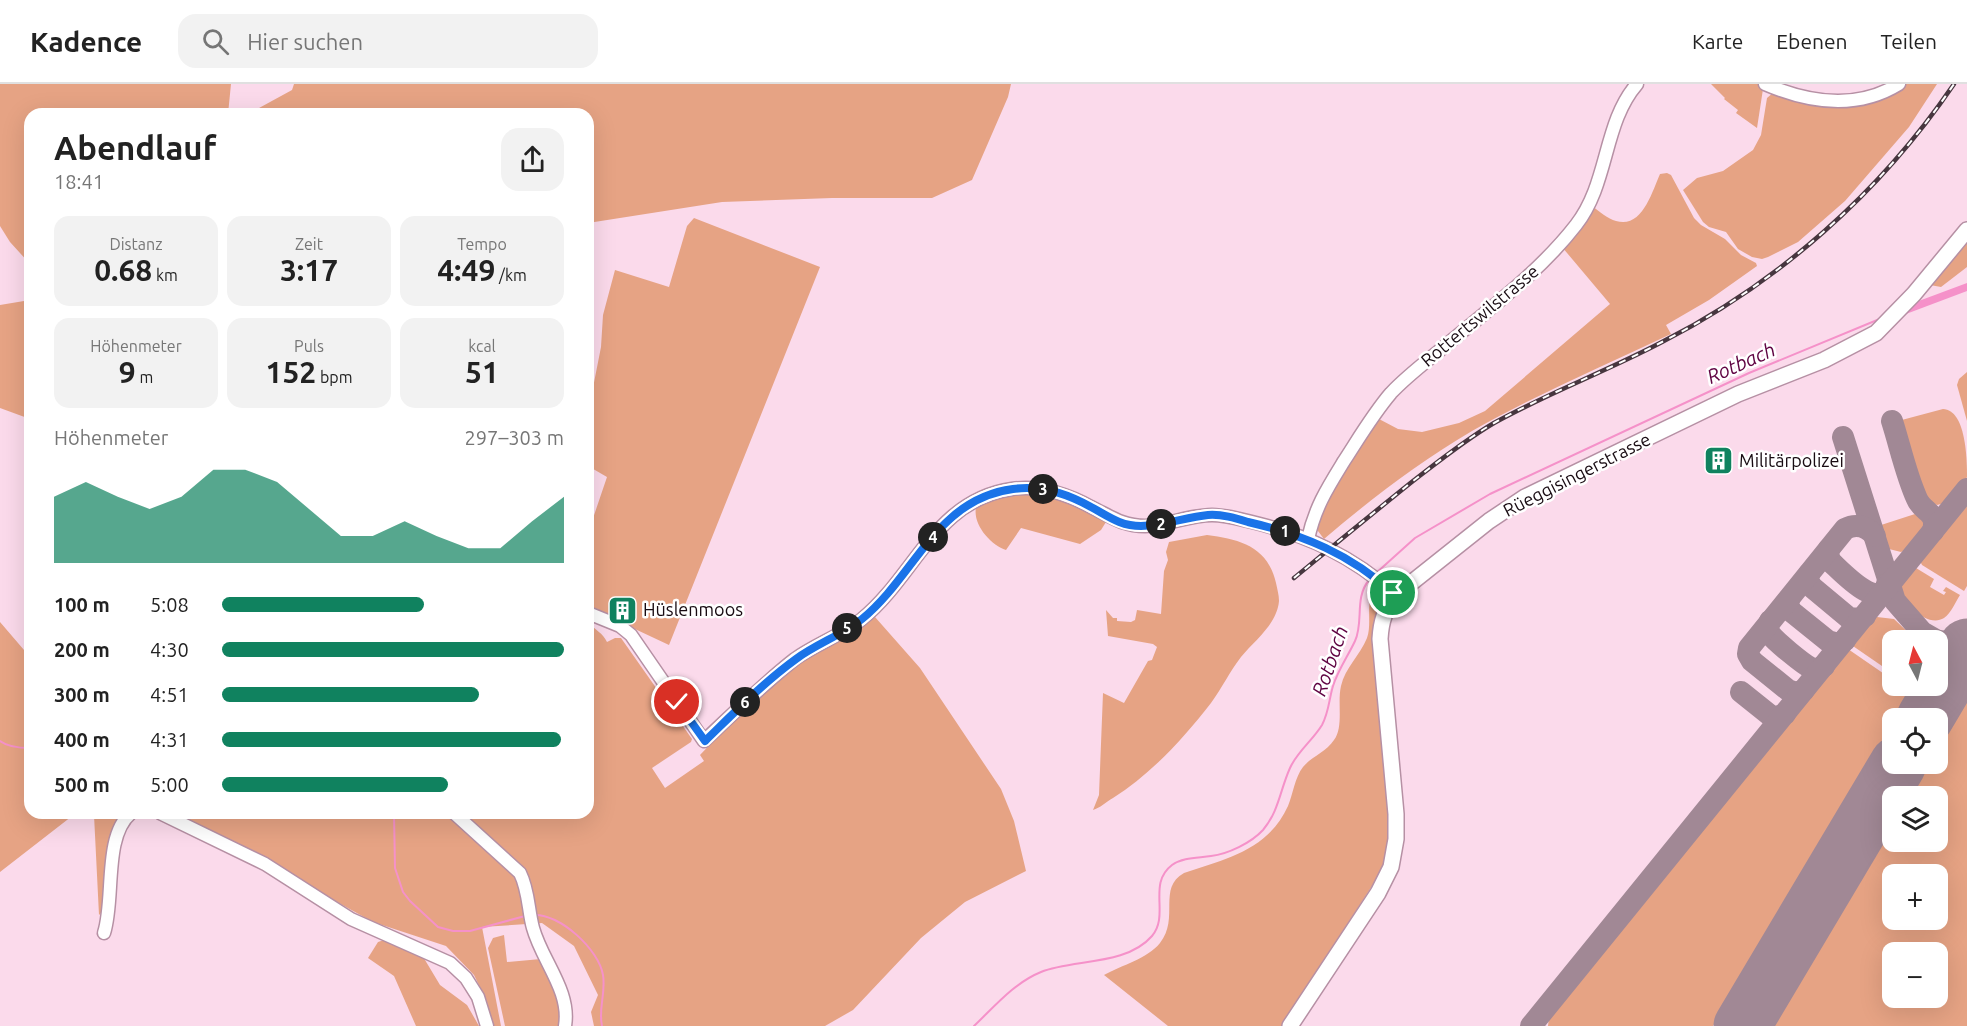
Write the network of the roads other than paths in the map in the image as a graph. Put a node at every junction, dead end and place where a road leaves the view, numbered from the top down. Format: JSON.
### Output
{"nodes":[{"id":1,"x":1637,"y":84,"type":"edge"},
{"id":2,"x":1766,"y":84,"type":"edge"},
{"id":3,"x":1899,"y":84,"type":"edge"},
{"id":4,"x":1967,"y":230,"type":"edge"},
{"id":5,"x":1308,"y":538,"type":"junction"},
{"id":6,"x":1396,"y":596,"type":"junction"},
{"id":7,"x":594,"y":616,"type":"edge"},
{"id":8,"x":126,"y":819,"type":"edge"},
{"id":9,"x":172,"y":819,"type":"edge"},
{"id":10,"x":461,"y":819,"type":"edge"},
{"id":11,"x":104,"y":933,"type":"dead end"},
{"id":12,"x":486,"y":1026,"type":"edge"},
{"id":13,"x":565,"y":1026,"type":"edge"},
{"id":14,"x":1290,"y":1026,"type":"edge"}],
"edges":[{"from":1,"to":5,"type":"street","name":"Rottertswilstrasse"},
{"from":2,"to":3,"type":"street"},
{"from":4,"to":6,"type":"main road","name":"Rüeggisingerstrasse"},
{"from":5,"to":6,"type":"street"},
{"from":5,"to":7,"type":"street"},
{"from":6,"to":14,"type":"main road","name":"Rüeggisingerstrasse"},
{"from":8,"to":11,"type":"street"},
{"from":9,"to":12,"type":"street"},
{"from":10,"to":13,"type":"street"}]}
